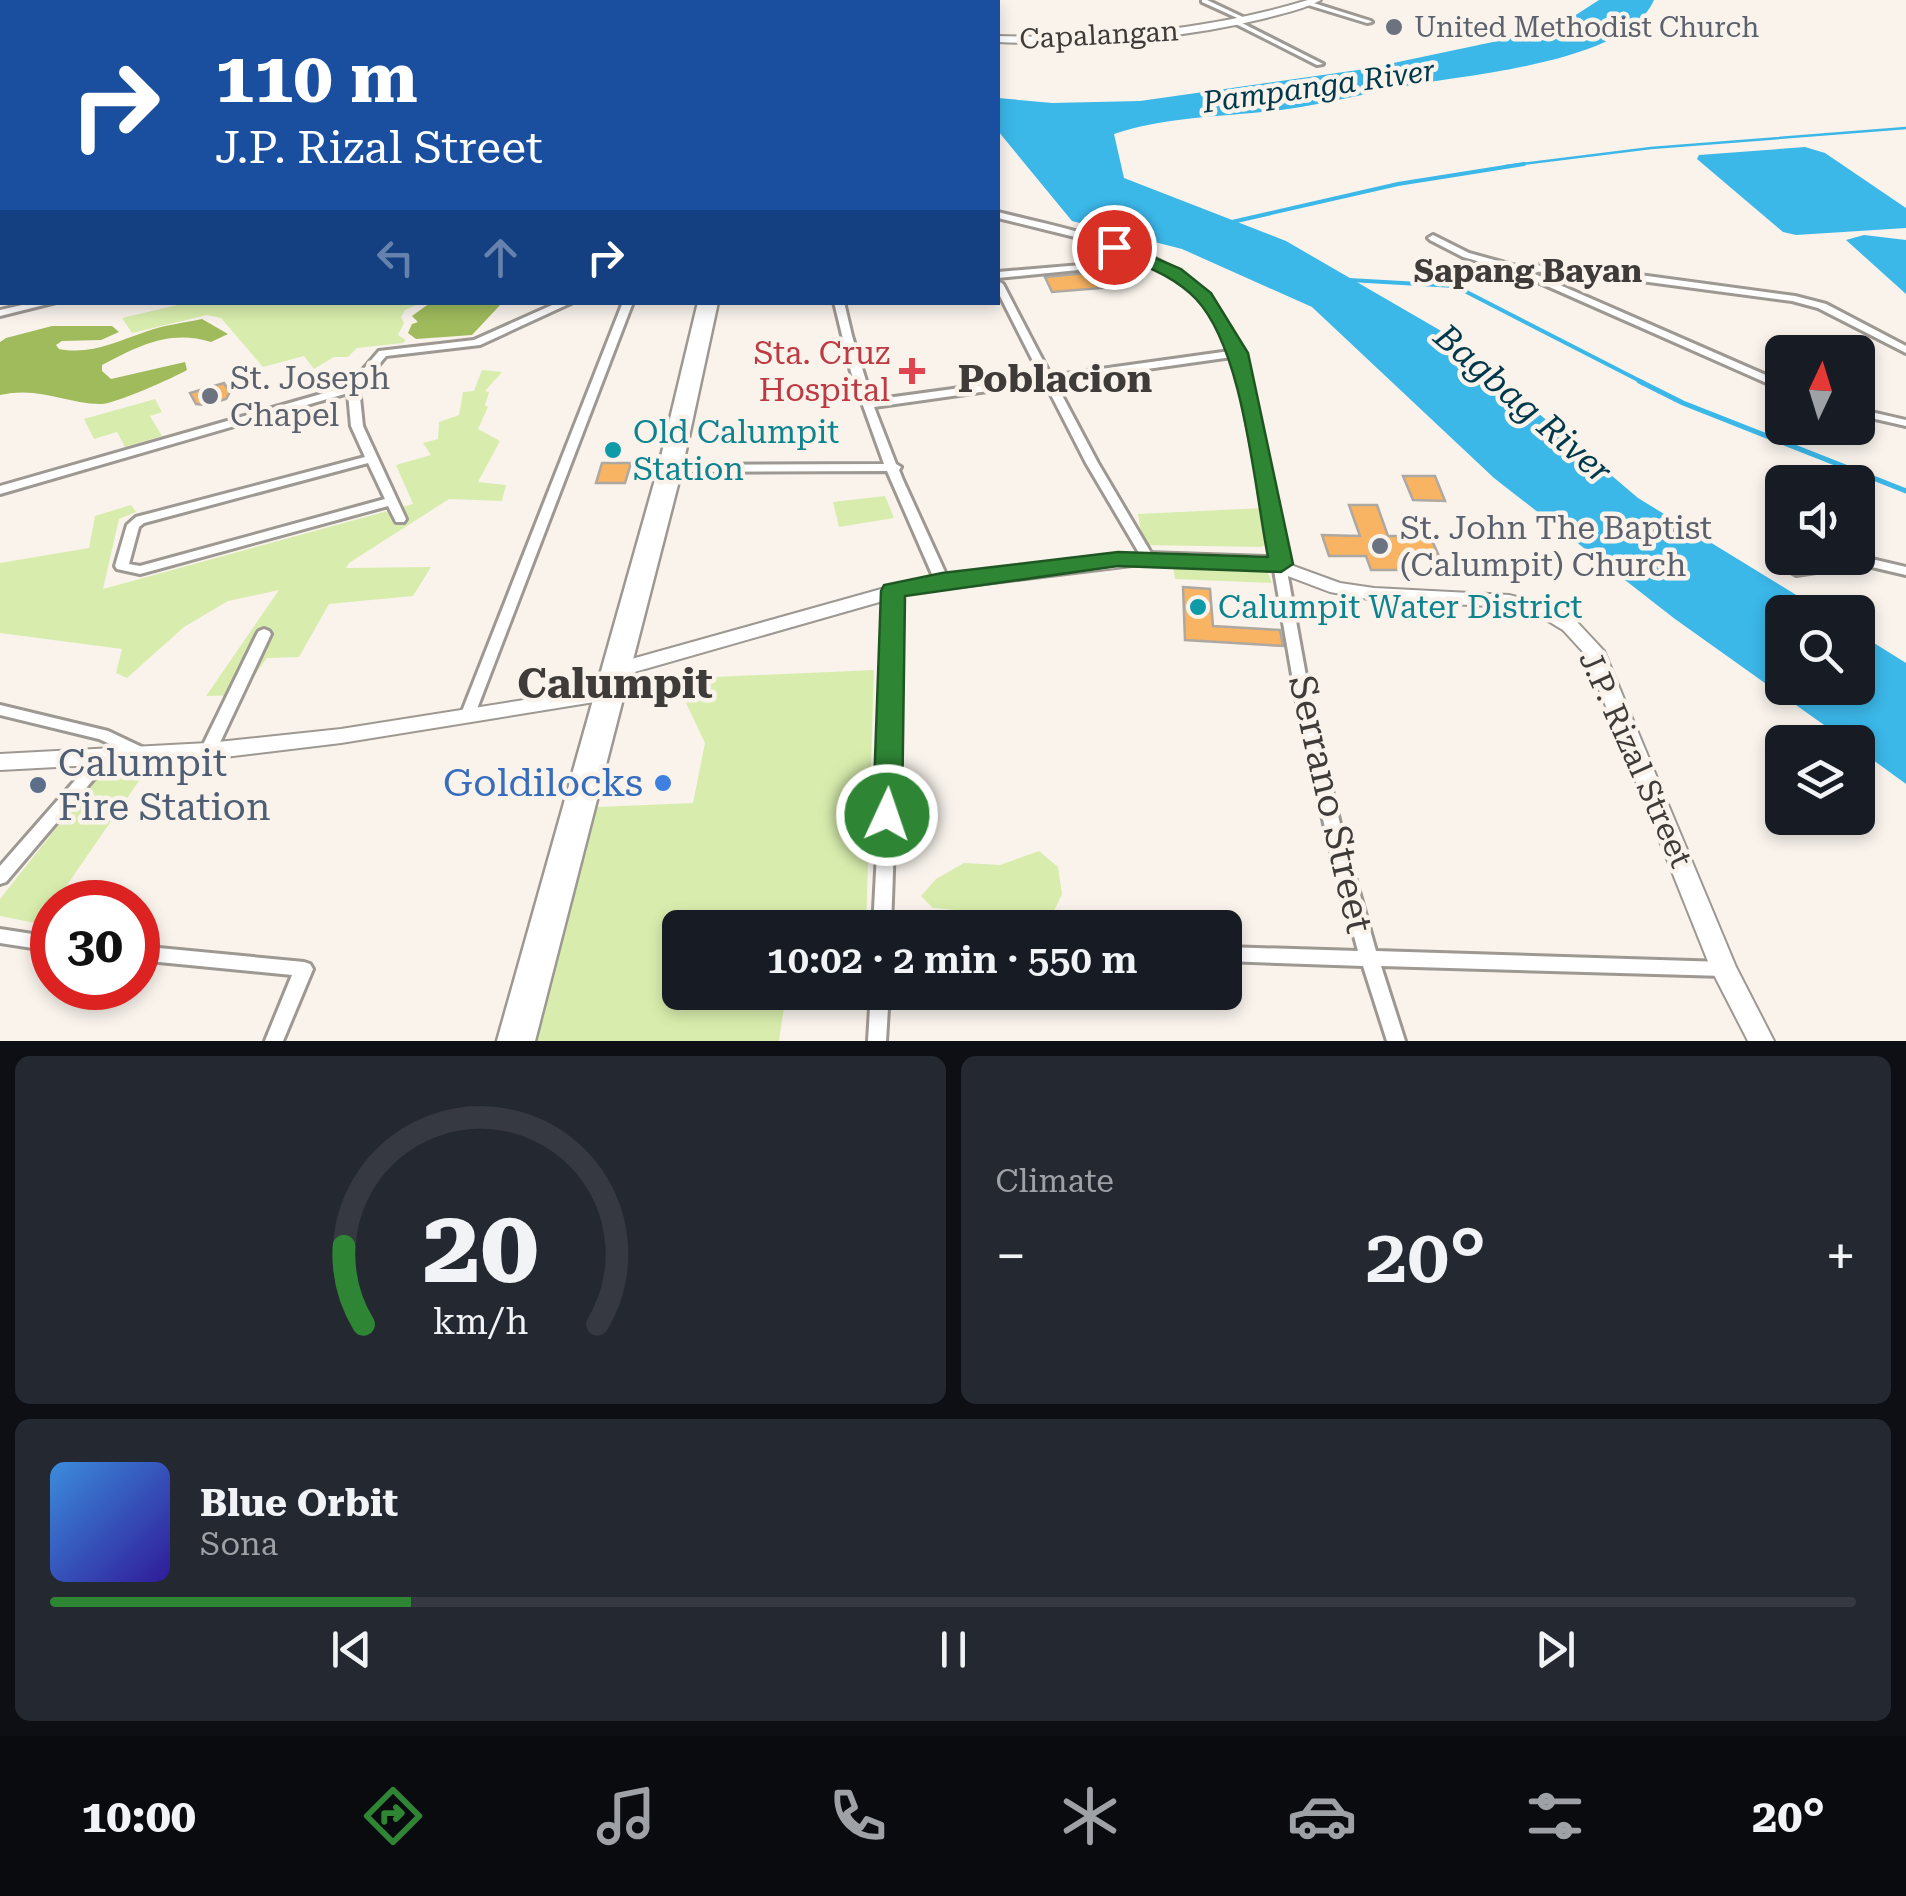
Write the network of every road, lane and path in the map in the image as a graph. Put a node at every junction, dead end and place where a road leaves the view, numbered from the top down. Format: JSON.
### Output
{"nodes":[{"id":1,"x":1204,"y":1,"type":"edge"},
{"id":2,"x":1312,"y":2,"type":"edge"},
{"id":3,"x":1241,"y":21,"type":"junction"},
{"id":4,"x":1369,"y":22,"type":"dead end"},
{"id":5,"x":1000,"y":39,"type":"edge"},
{"id":6,"x":1319,"y":64,"type":"dead end"},
{"id":7,"x":1000,"y":216,"type":"edge"},
{"id":8,"x":1433,"y":238,"type":"dead end"},
{"id":9,"x":1148,"y":262,"type":"junction"},
{"id":10,"x":1516,"y":269,"type":"junction"},
{"id":11,"x":1000,"y":275,"type":"edge"},
{"id":12,"x":1000,"y":288,"type":"edge"},
{"id":13,"x":37,"y":305,"type":"edge"},
{"id":14,"x":561,"y":305,"type":"edge"},
{"id":15,"x":627,"y":305,"type":"edge"},
{"id":16,"x":707,"y":305,"type":"edge"},
{"id":17,"x":840,"y":305,"type":"edge"},
{"id":18,"x":0,"y":313,"type":"edge"},
{"id":19,"x":1906,"y":350,"type":"edge"},
{"id":20,"x":1239,"y":353,"type":"junction"},
{"id":21,"x":1049,"y":379,"type":"junction"},
{"id":22,"x":1765,"y":379,"type":"edge"},
{"id":23,"x":352,"y":388,"type":"junction"},
{"id":24,"x":869,"y":404,"type":"junction"},
{"id":25,"x":1875,"y":416,"type":"edge"},
{"id":26,"x":1906,"y":423,"type":"edge"},
{"id":27,"x":370,"y":459,"type":"junction"},
{"id":28,"x":895,"y":467,"type":"junction"},
{"id":29,"x":670,"y":469,"type":"junction"},
{"id":30,"x":0,"y":490,"type":"edge"},
{"id":31,"x":388,"y":502,"type":"junction"},
{"id":32,"x":400,"y":519,"type":"dead end"},
{"id":33,"x":1148,"y":558,"type":"junction"},
{"id":34,"x":1281,"y":564,"type":"junction"},
{"id":35,"x":1875,"y":564,"type":"edge"},
{"id":36,"x":1906,"y":571,"type":"edge"},
{"id":37,"x":942,"y":581,"type":"junction"},
{"id":38,"x":893,"y":591,"type":"junction"},
{"id":39,"x":264,"y":634,"type":"dead end"},
{"id":40,"x":615,"y":681,"type":"junction"},
{"id":41,"x":0,"y":710,"type":"edge"},
{"id":42,"x":468,"y":714,"type":"junction"},
{"id":43,"x":208,"y":751,"type":"junction"},
{"id":44,"x":143,"y":754,"type":"junction"},
{"id":45,"x":104,"y":758,"type":"junction"},
{"id":46,"x":0,"y":762,"type":"edge"},
{"id":47,"x":0,"y":877,"type":"edge"},
{"id":48,"x":883,"y":910,"type":"edge"},
{"id":49,"x":0,"y":936,"type":"edge"},
{"id":50,"x":30,"y":941,"type":"edge"},
{"id":51,"x":160,"y":955,"type":"edge"},
{"id":52,"x":1242,"y":955,"type":"edge"},
{"id":53,"x":1369,"y":960,"type":"junction"},
{"id":54,"x":1724,"y":969,"type":"junction"},
{"id":55,"x":879,"y":1010,"type":"edge"},
{"id":56,"x":274,"y":1041,"type":"edge"},
{"id":57,"x":516,"y":1041,"type":"edge"},
{"id":58,"x":877,"y":1041,"type":"edge"},
{"id":59,"x":1396,"y":1041,"type":"edge"},
{"id":60,"x":1761,"y":1041,"type":"edge"}],
"edges":[{"from":1,"to":3,"type":"street"},
{"from":2,"to":3,"type":"street","name":"Capalangan"},
{"from":2,"to":4,"type":"street"},
{"from":3,"to":5,"type":"street","name":"Capalangan"},
{"from":3,"to":6,"type":"street"},
{"from":7,"to":9,"type":"street"},
{"from":8,"to":10,"type":"street"},
{"from":9,"to":11,"type":"street"},
{"from":9,"to":20,"type":"street"},
{"from":10,"to":19,"type":"street"},
{"from":10,"to":22,"type":"street"},
{"from":12,"to":21,"type":"street"},
{"from":13,"to":18,"type":"street"},
{"from":14,"to":23,"type":"street"},
{"from":15,"to":42,"type":"street"},
{"from":16,"to":29,"type":"highway"},
{"from":17,"to":24,"type":"street"},
{"from":20,"to":21,"type":"street"},
{"from":20,"to":34,"type":"street","name":"Serrano Street"},
{"from":21,"to":24,"type":"street"},
{"from":21,"to":33,"type":"street"},
{"from":23,"to":27,"type":"street"},
{"from":23,"to":30,"type":"street"},
{"from":24,"to":28,"type":"street"},
{"from":25,"to":26,"type":"street"},
{"from":27,"to":31,"type":"street"},
{"from":27,"to":31,"type":"street"},
{"from":28,"to":29,"type":"street"},
{"from":28,"to":37,"type":"street"},
{"from":29,"to":40,"type":"highway"},
{"from":31,"to":32,"type":"street"},
{"from":33,"to":34,"type":"street","name":"J.P. Rizal Street"},
{"from":33,"to":37,"type":"street","name":"J.P. Rizal Street"},
{"from":34,"to":53,"type":"street","name":"Serrano Street"},
{"from":34,"to":54,"type":"street","name":"J.P. Rizal Street"},
{"from":35,"to":36,"type":"street"},
{"from":37,"to":38,"type":"street","name":"J.P. Rizal Street"},
{"from":38,"to":40,"type":"street","name":"J.P. Rizal Street"},
{"from":38,"to":48,"type":"street"},
{"from":39,"to":43,"type":"street"},
{"from":40,"to":42,"type":"street","name":"J.P. Rizal Street"},
{"from":40,"to":57,"type":"highway"},
{"from":41,"to":44,"type":"street"},
{"from":42,"to":43,"type":"street","name":"J.P. Rizal Street"},
{"from":43,"to":44,"type":"street","name":"J.P. Rizal Street"},
{"from":44,"to":45,"type":"street","name":"J.P. Rizal Street"},
{"from":45,"to":46,"type":"street","name":"J.P. Rizal Street"},
{"from":45,"to":47,"type":"street"},
{"from":49,"to":50,"type":"street"},
{"from":51,"to":56,"type":"street"},
{"from":52,"to":53,"type":"street"},
{"from":53,"to":54,"type":"street"},
{"from":53,"to":59,"type":"street","name":"Serrano Street"},
{"from":54,"to":60,"type":"street","name":"J.P. Rizal Street"},
{"from":55,"to":58,"type":"street"}]}
